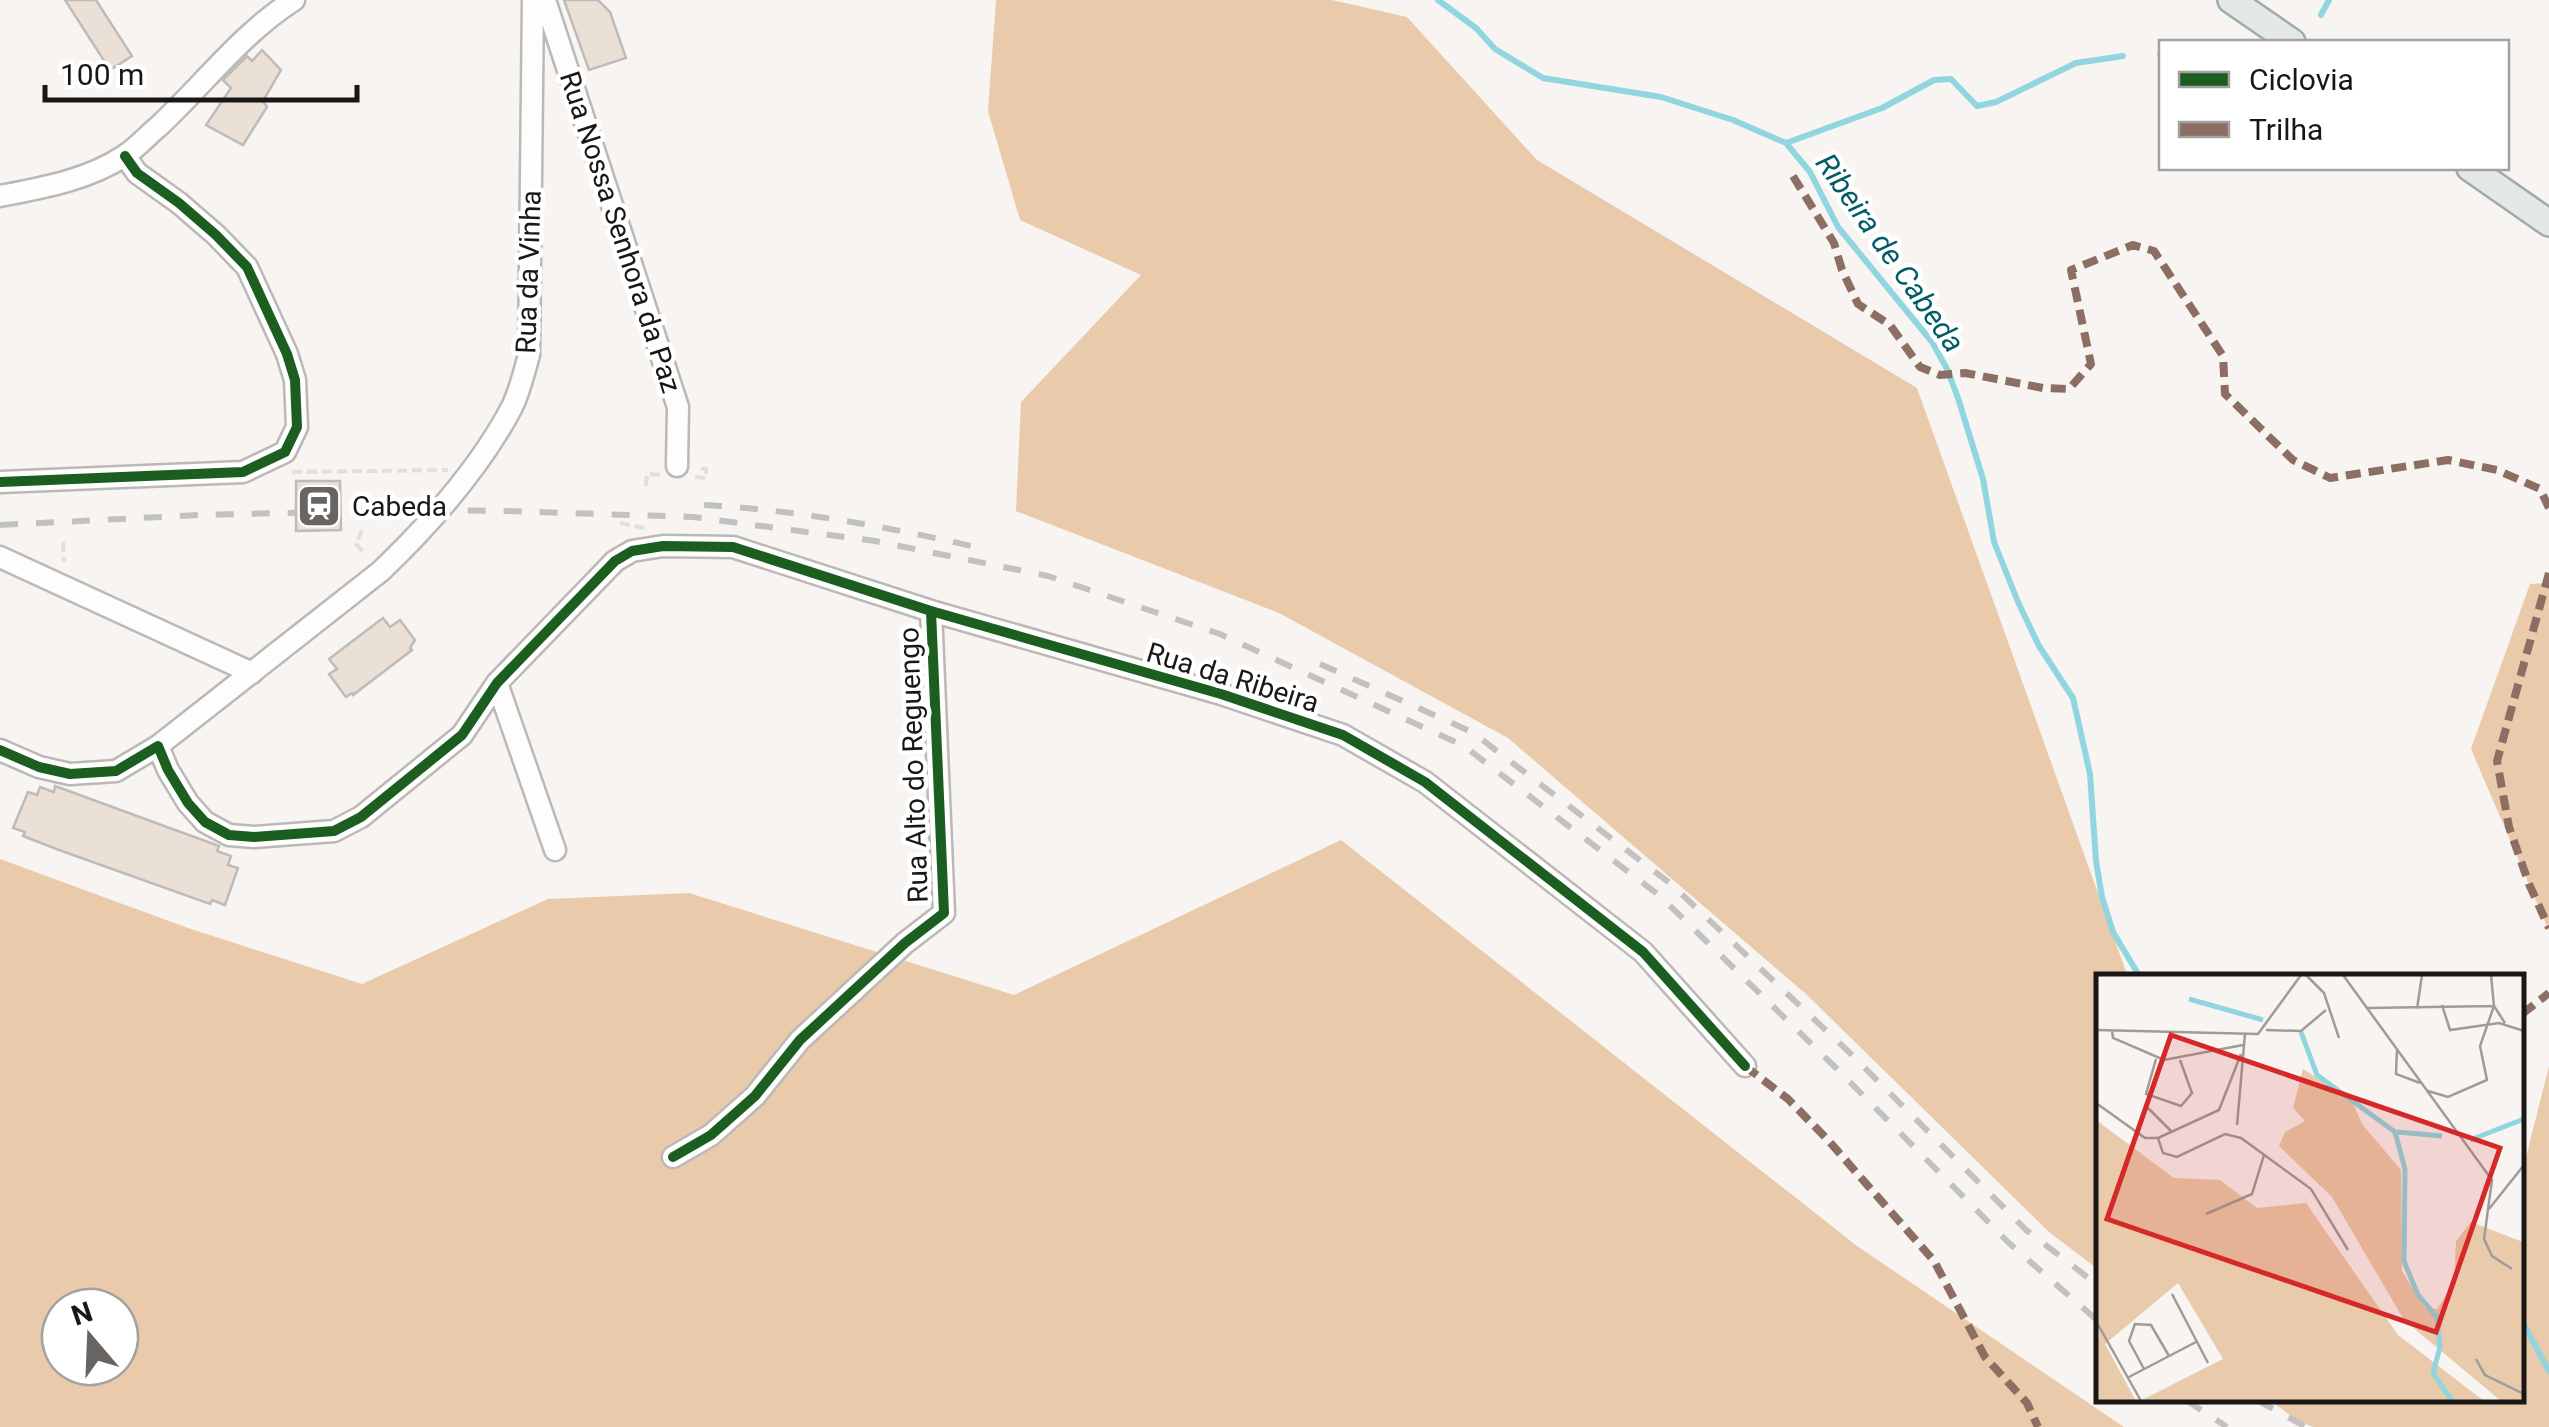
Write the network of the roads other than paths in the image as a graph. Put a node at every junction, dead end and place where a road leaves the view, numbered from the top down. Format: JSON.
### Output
{"nodes":[{"id":1,"x":294,"y":0,"type":"edge"},
{"id":2,"x":533,"y":0,"type":"edge"},
{"id":3,"x":545,"y":0,"type":"edge"},
{"id":4,"x":2231,"y":0,"type":"edge"},
{"id":5,"x":2289,"y":40,"type":"edge"},
{"id":6,"x":125,"y":156,"type":"junction"},
{"id":7,"x":2473,"y":170,"type":"edge"},
{"id":8,"x":0,"y":196,"type":"edge"},
{"id":9,"x":2549,"y":223,"type":"edge"},
{"id":10,"x":678,"y":466,"type":"dead end"},
{"id":11,"x":0,"y":482,"type":"edge"},
{"id":12,"x":0,"y":557,"type":"edge"},
{"id":13,"x":931,"y":611,"type":"junction"},
{"id":14,"x":252,"y":673,"type":"junction"},
{"id":15,"x":496,"y":684,"type":"junction"},
{"id":16,"x":158,"y":746,"type":"junction"},
{"id":17,"x":0,"y":750,"type":"edge"},
{"id":18,"x":555,"y":850,"type":"dead end"},
{"id":19,"x":1745,"y":1066,"type":"dead end"},
{"id":20,"x":673,"y":1157,"type":"dead end"}],
"edges":[{"from":1,"to":6,"type":"street"},
{"from":2,"to":14,"type":"street","name":"Rua da Vinha"},
{"from":3,"to":10,"type":"street","name":"Rua Nossa Senhora da Paz"},
{"from":4,"to":5,"type":"main road"},
{"from":6,"to":8,"type":"street"},
{"from":6,"to":11,"type":"street"},
{"from":7,"to":9,"type":"main road"},
{"from":12,"to":14,"type":"street"},
{"from":13,"to":15,"type":"street","name":"Rua da Ribeira"},
{"from":13,"to":19,"type":"street","name":"Rua da Ribeira"},
{"from":13,"to":20,"type":"street","name":"Rua Alto do Reguengo"},
{"from":14,"to":16,"type":"street","name":"Rua da Vinha"},
{"from":15,"to":16,"type":"street"},
{"from":15,"to":18,"type":"street"},
{"from":16,"to":17,"type":"street"}]}
